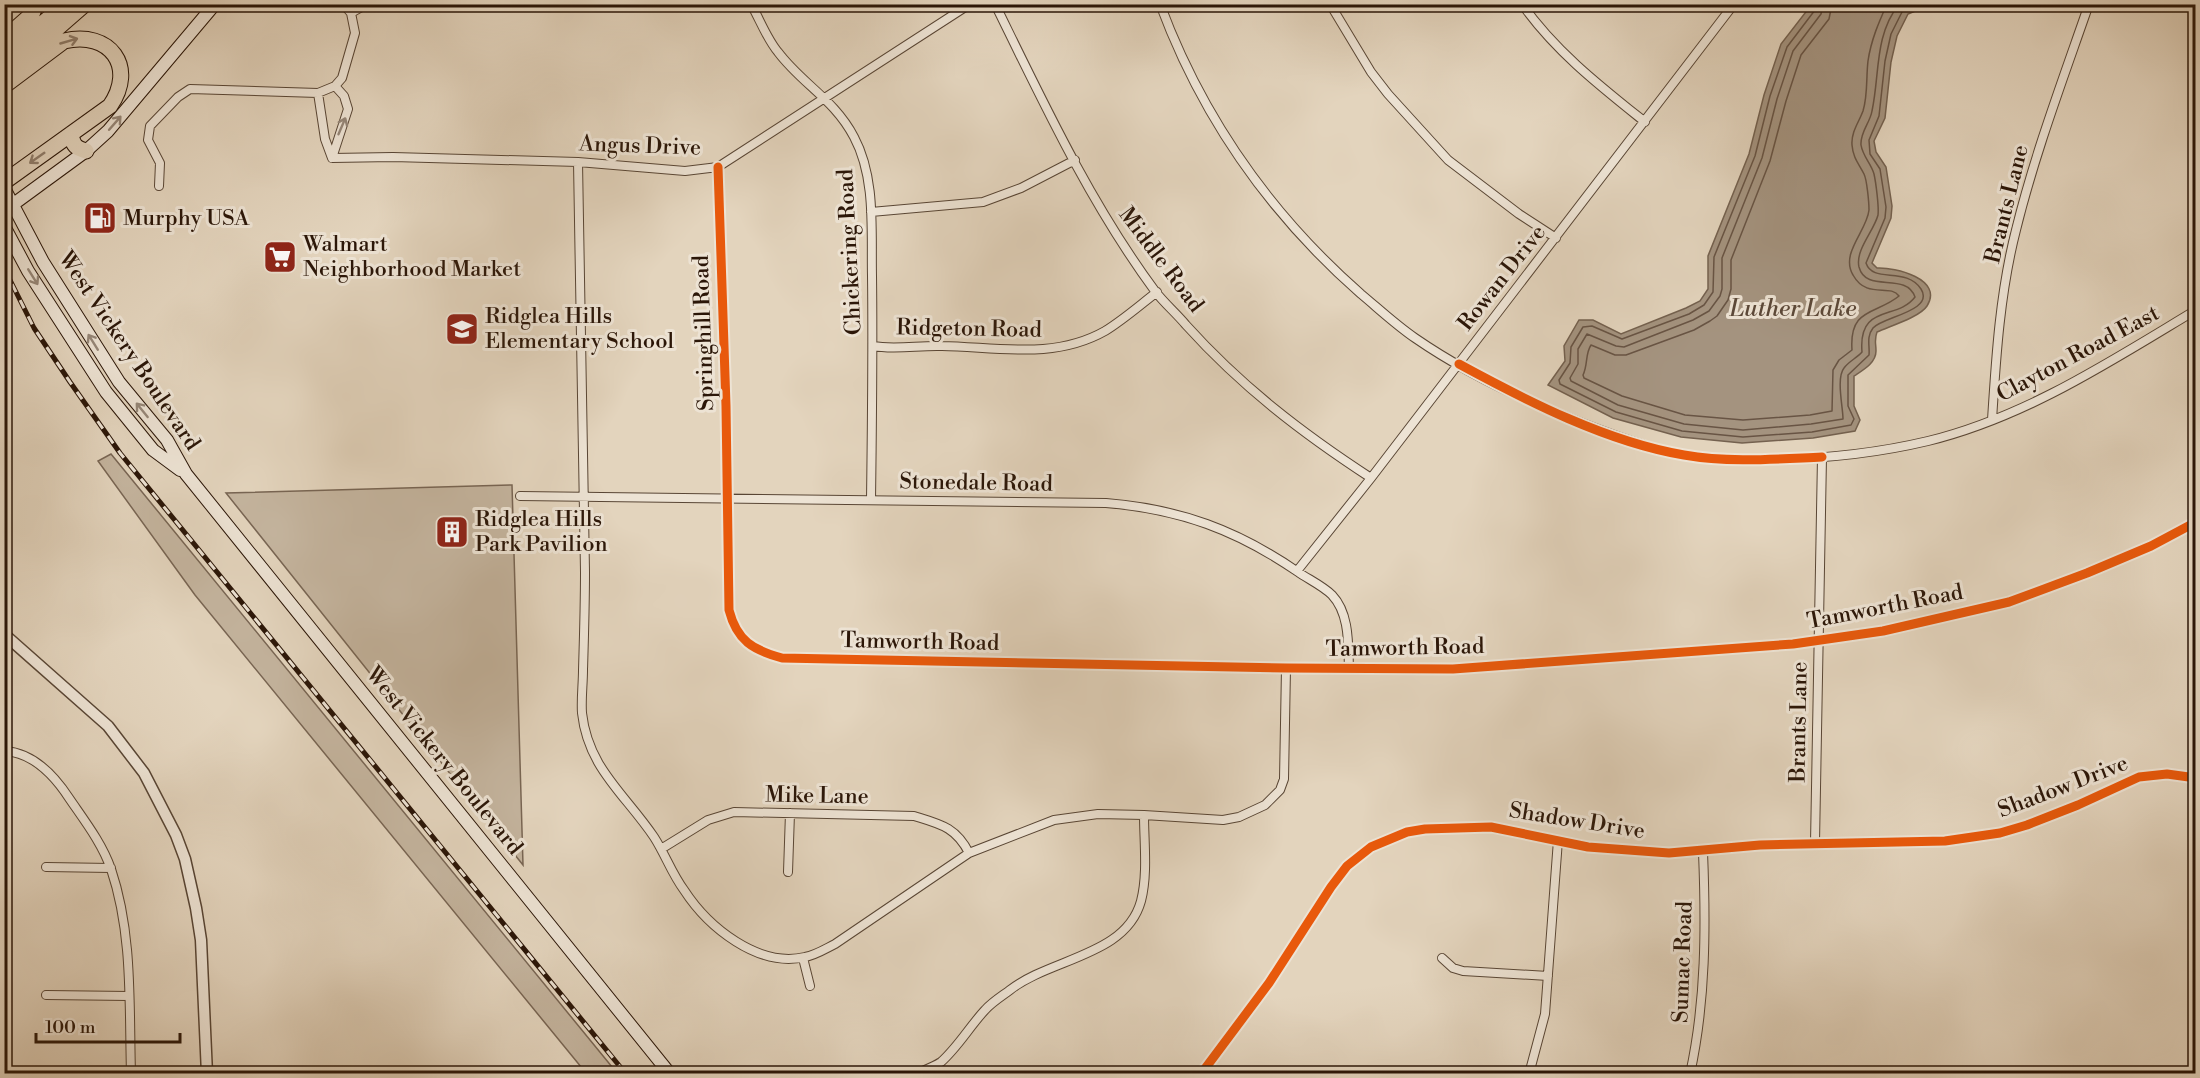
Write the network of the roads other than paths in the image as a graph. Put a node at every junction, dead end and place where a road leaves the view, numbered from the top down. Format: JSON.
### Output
{"nodes":[{"id":1,"x":36,"y":4,"type":"edge"},
{"id":2,"x":66,"y":4,"type":"edge"},
{"id":3,"x":85,"y":4,"type":"edge"},
{"id":4,"x":215,"y":4,"type":"edge"},
{"id":5,"x":343,"y":4,"type":"edge"},
{"id":6,"x":368,"y":4,"type":"edge"},
{"id":7,"x":378,"y":4,"type":"edge"},
{"id":8,"x":751,"y":4,"type":"edge"},
{"id":9,"x":970,"y":4,"type":"edge"},
{"id":10,"x":995,"y":4,"type":"edge"},
{"id":11,"x":1160,"y":4,"type":"edge"},
{"id":12,"x":1330,"y":4,"type":"edge"},
{"id":13,"x":1522,"y":4,"type":"edge"},
{"id":14,"x":1734,"y":4,"type":"edge"},
{"id":15,"x":2089,"y":4,"type":"edge"},
{"id":16,"x":417,"y":6,"type":"edge"},
{"id":17,"x":351,"y":13,"type":"junction"},
{"id":18,"x":4,"y":39,"type":"edge"},
{"id":19,"x":4,"y":55,"type":"edge"},
{"id":20,"x":4,"y":74,"type":"edge"},
{"id":21,"x":4,"y":86,"type":"edge"},
{"id":22,"x":335,"y":86,"type":"junction"},
{"id":23,"x":318,"y":93,"type":"junction"},
{"id":24,"x":825,"y":97,"type":"junction"},
{"id":25,"x":1645,"y":122,"type":"junction"},
{"id":26,"x":71,"y":134,"type":"junction"},
{"id":27,"x":87,"y":151,"type":"junction"},
{"id":28,"x":332,"y":158,"type":"junction"},
{"id":29,"x":1075,"y":160,"type":"junction"},
{"id":30,"x":578,"y":162,"type":"junction"},
{"id":31,"x":718,"y":166,"type":"junction"},
{"id":32,"x":4,"y":182,"type":"edge"},
{"id":33,"x":159,"y":186,"type":"dead end"},
{"id":34,"x":4,"y":188,"type":"edge"},
{"id":35,"x":8,"y":208,"type":"edge"},
{"id":36,"x":871,"y":212,"type":"junction"},
{"id":37,"x":4,"y":226,"type":"edge"},
{"id":38,"x":1556,"y":238,"type":"junction"},
{"id":39,"x":1156,"y":292,"type":"junction"},
{"id":40,"x":2196,"y":310,"type":"edge"},
{"id":41,"x":873,"y":346,"type":"junction"},
{"id":42,"x":1459,"y":364,"type":"junction"},
{"id":43,"x":1992,"y":420,"type":"junction"},
{"id":44,"x":1821,"y":457,"type":"junction"},
{"id":45,"x":186,"y":474,"type":"junction"},
{"id":46,"x":1371,"y":478,"type":"junction"},
{"id":47,"x":520,"y":496,"type":"dead end"},
{"id":48,"x":584,"y":497,"type":"junction"},
{"id":49,"x":727,"y":498,"type":"junction"},
{"id":50,"x":871,"y":500,"type":"junction"},
{"id":51,"x":2196,"y":522,"type":"edge"},
{"id":52,"x":1297,"y":571,"type":"junction"},
{"id":53,"x":4,"y":634,"type":"edge"},
{"id":54,"x":1818,"y":640,"type":"junction"},
{"id":55,"x":1286,"y":668,"type":"junction"},
{"id":56,"x":1349,"y":669,"type":"junction"},
{"id":57,"x":5,"y":751,"type":"edge"},
{"id":58,"x":2196,"y":778,"type":"edge"},
{"id":59,"x":790,"y":813,"type":"junction"},
{"id":60,"x":1144,"y":815,"type":"junction"},
{"id":61,"x":1558,"y":840,"type":"junction"},
{"id":62,"x":1815,"y":843,"type":"junction"},
{"id":63,"x":661,"y":849,"type":"junction"},
{"id":64,"x":1702,"y":852,"type":"junction"},
{"id":65,"x":969,"y":853,"type":"junction"},
{"id":66,"x":46,"y":867,"type":"dead end"},
{"id":67,"x":111,"y":868,"type":"junction"},
{"id":68,"x":788,"y":872,"type":"dead end"},
{"id":69,"x":803,"y":958,"type":"junction"},
{"id":70,"x":1442,"y":958,"type":"dead end"},
{"id":71,"x":1548,"y":976,"type":"junction"},
{"id":72,"x":810,"y":986,"type":"dead end"},
{"id":73,"x":46,"y":995,"type":"dead end"},
{"id":74,"x":129,"y":996,"type":"junction"},
{"id":75,"x":207,"y":1072,"type":"edge"},
{"id":76,"x":920,"y":1072,"type":"dead end"},
{"id":77,"x":131,"y":1074,"type":"edge"},
{"id":78,"x":140,"y":1074,"type":"edge"},
{"id":79,"x":670,"y":1074,"type":"edge"},
{"id":80,"x":1201,"y":1074,"type":"edge"},
{"id":81,"x":1529,"y":1074,"type":"edge"},
{"id":82,"x":1690,"y":1074,"type":"edge"}],
"edges":[{"from":1,"to":18,"type":"highway"},
{"from":2,"to":19,"type":"highway"},
{"from":3,"to":20,"type":"highway"},
{"from":27,"to":4,"type":"main road","one_way":true},
{"from":5,"to":17,"type":"street"},
{"from":6,"to":17,"type":"street"},
{"from":7,"to":16,"type":"street"},
{"from":8,"to":24,"type":"street","name":"Chickering Road"},
{"from":9,"to":24,"type":"street","name":"Angus Drive"},
{"from":10,"to":29,"type":"street","name":"Middle Road"},
{"from":11,"to":42,"type":"street","name":"Clayton Road East"},
{"from":12,"to":38,"type":"street"},
{"from":13,"to":25,"type":"street"},
{"from":14,"to":25,"type":"street","name":"Rowan Drive"},
{"from":15,"to":43,"type":"street","name":"Brants Lane"},
{"from":17,"to":22,"type":"street"},
{"from":21,"to":26,"type":"highway","one_way":true},
{"from":22,"to":23,"type":"street"},
{"from":28,"to":22,"type":"street","one_way":true},
{"from":23,"to":28,"type":"street"},
{"from":23,"to":33,"type":"street"},
{"from":24,"to":31,"type":"street","name":"Angus Drive"},
{"from":24,"to":36,"type":"street","name":"Chickering Road"},
{"from":25,"to":38,"type":"street","name":"Rowan Drive"},
{"from":26,"to":27,"type":"highway"},
{"from":26,"to":32,"type":"highway","one_way":true},
{"from":27,"to":35,"type":"main road"},
{"from":28,"to":30,"type":"street","name":"Angus Drive"},
{"from":29,"to":36,"type":"street"},
{"from":29,"to":39,"type":"street","name":"Middle Road"},
{"from":30,"to":31,"type":"street","name":"Angus Drive"},
{"from":30,"to":48,"type":"street"},
{"from":31,"to":49,"type":"street","name":"Springhill Road"},
{"from":34,"to":35,"type":"main road","name":"West Vickery Boulevard"},
{"from":45,"to":35,"type":"main road","name":"West Vickery Boulevard","one_way":true},
{"from":36,"to":41,"type":"street","name":"Chickering Road"},
{"from":37,"to":45,"type":"main road","name":"West Vickery Boulevard","one_way":true},
{"from":38,"to":42,"type":"street","name":"Rowan Drive"},
{"from":39,"to":41,"type":"street","name":"Ridgeton Road"},
{"from":39,"to":46,"type":"street","name":"Middle Road"},
{"from":40,"to":43,"type":"street","name":"Clayton Road East"},
{"from":41,"to":50,"type":"street","name":"Chickering Road"},
{"from":42,"to":44,"type":"street","name":"Clayton Road East"},
{"from":42,"to":46,"type":"street","name":"Rowan Drive"},
{"from":43,"to":44,"type":"street","name":"Clayton Road East"},
{"from":44,"to":54,"type":"street","name":"Brants Lane"},
{"from":45,"to":79,"type":"main road","name":"West Vickery Boulevard"},
{"from":46,"to":52,"type":"street","name":"Rowan Drive"},
{"from":47,"to":48,"type":"street","name":"Stonedale Road"},
{"from":48,"to":49,"type":"street","name":"Stonedale Road"},
{"from":48,"to":63,"type":"street"},
{"from":49,"to":50,"type":"street","name":"Stonedale Road"},
{"from":49,"to":55,"type":"street","name":"Tamworth Road"},
{"from":50,"to":52,"type":"street","name":"Stonedale Road"},
{"from":51,"to":54,"type":"street","name":"Tamworth Road"},
{"from":52,"to":56,"type":"street","name":"Stonedale Road"},
{"from":53,"to":75,"type":"street"},
{"from":54,"to":56,"type":"street","name":"Tamworth Road"},
{"from":54,"to":62,"type":"street","name":"Brants Lane"},
{"from":55,"to":56,"type":"street","name":"Tamworth Road"},
{"from":55,"to":60,"type":"street"},
{"from":57,"to":67,"type":"street"},
{"from":58,"to":62,"type":"street","name":"Shadow Drive"},
{"from":59,"to":63,"type":"street","name":"Mike Lane"},
{"from":59,"to":65,"type":"street","name":"Mike Lane"},
{"from":59,"to":68,"type":"street"},
{"from":60,"to":65,"type":"street"},
{"from":60,"to":76,"type":"street"},
{"from":61,"to":64,"type":"street","name":"Shadow Drive"},
{"from":61,"to":71,"type":"street"},
{"from":61,"to":80,"type":"street","name":"Shadow Drive"},
{"from":62,"to":64,"type":"street","name":"Shadow Drive"},
{"from":63,"to":69,"type":"street"},
{"from":64,"to":82,"type":"street","name":"Sumac Road"},
{"from":65,"to":69,"type":"street"},
{"from":66,"to":67,"type":"street"},
{"from":67,"to":74,"type":"street"},
{"from":69,"to":72,"type":"street"},
{"from":70,"to":71,"type":"street"},
{"from":71,"to":81,"type":"street"},
{"from":73,"to":74,"type":"street"},
{"from":74,"to":77,"type":"street"},
{"from":75,"to":78,"type":"street"}]}
